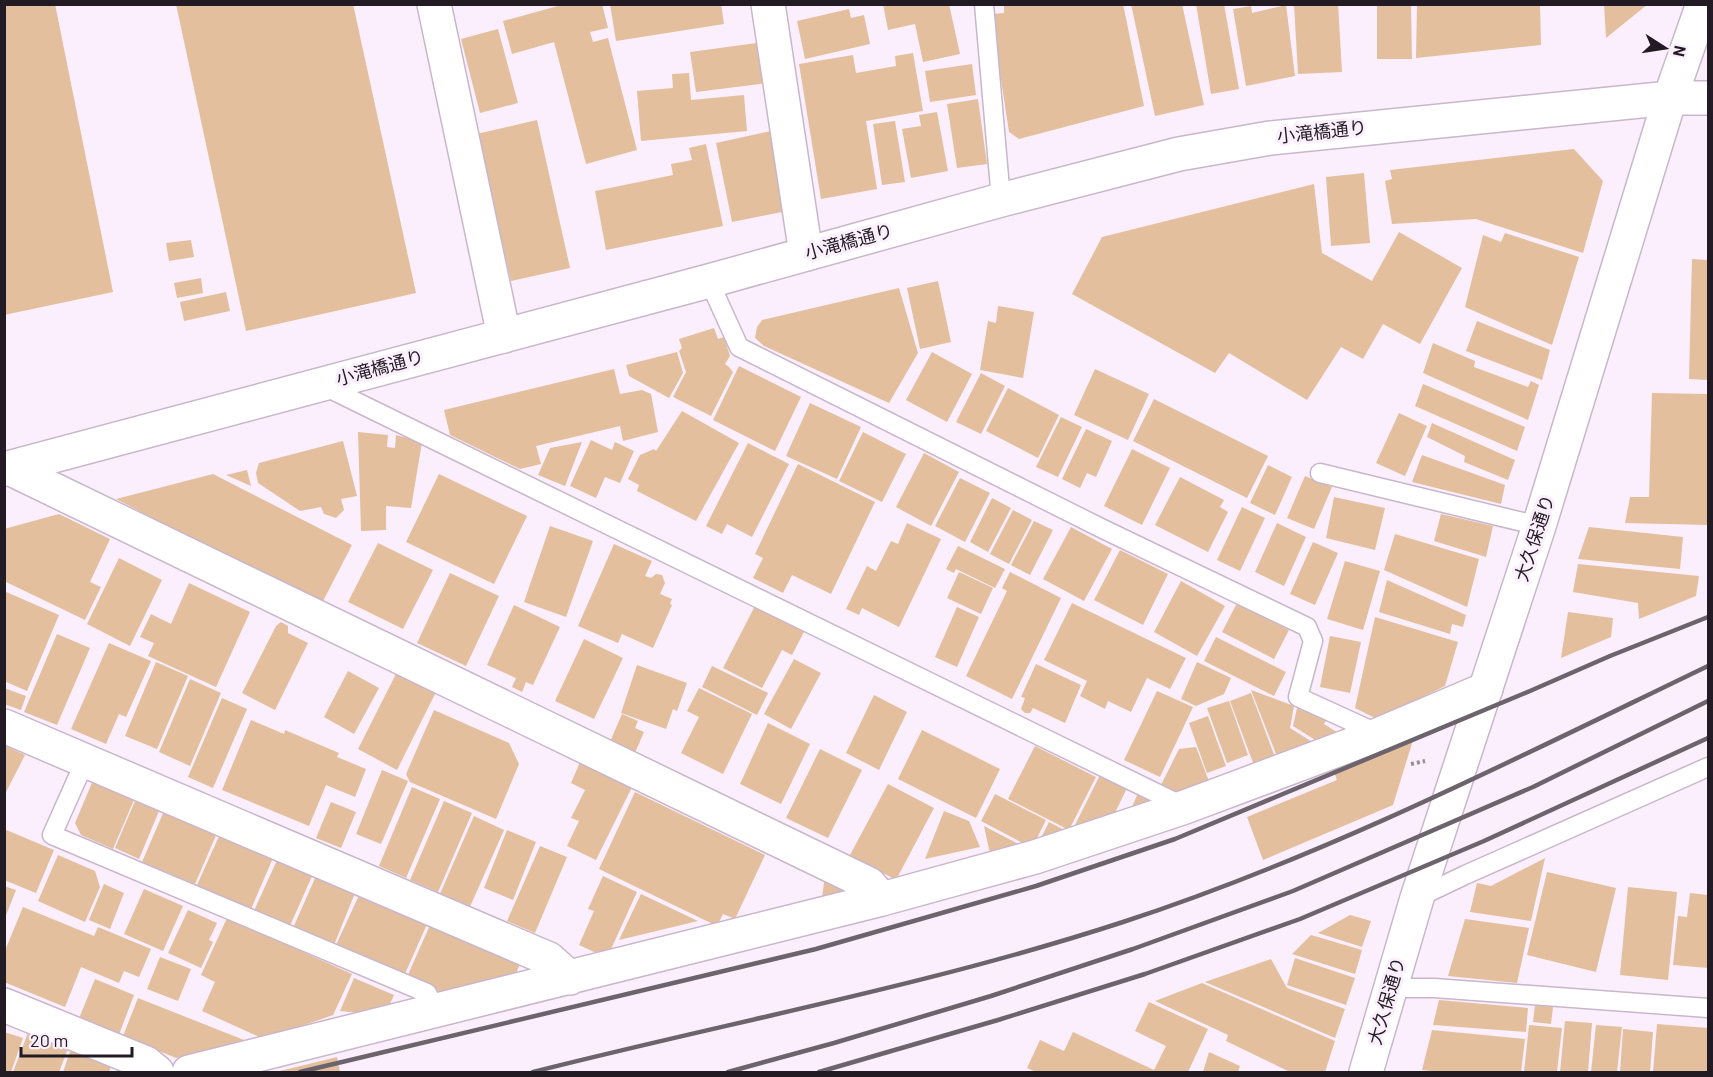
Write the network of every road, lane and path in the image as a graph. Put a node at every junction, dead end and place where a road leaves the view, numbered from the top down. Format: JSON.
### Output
{"nodes":[{"id":1,"x":434,"y":4,"type":"edge"},
{"id":2,"x":768,"y":4,"type":"edge"},
{"id":3,"x":984,"y":4,"type":"edge"},
{"id":4,"x":1703,"y":4,"type":"edge"},
{"id":5,"x":1670,"y":98,"type":"junction"},
{"id":6,"x":1708,"y":98,"type":"edge"},
{"id":7,"x":1001,"y":200,"type":"junction"},
{"id":8,"x":806,"y":254,"type":"junction"},
{"id":9,"x":709,"y":281,"type":"junction"},
{"id":10,"x":504,"y":336,"type":"junction"},
{"id":11,"x":321,"y":384,"type":"junction"},
{"id":12,"x":7,"y":468,"type":"edge"},
{"id":13,"x":1320,"y":473,"type":"dead end"},
{"id":14,"x":1539,"y":526,"type":"junction"},
{"id":15,"x":1486,"y":689,"type":"junction"},
{"id":16,"x":4,"y":726,"type":"edge"},
{"id":17,"x":1379,"y":738,"type":"junction"},
{"id":18,"x":85,"y":761,"type":"junction"},
{"id":19,"x":1708,"y":767,"type":"edge"},
{"id":20,"x":1185,"y":807,"type":"junction"},
{"id":21,"x":1417,"y":898,"type":"junction"},
{"id":22,"x":882,"y":899,"type":"junction"},
{"id":23,"x":570,"y":978,"type":"junction"},
{"id":24,"x":1391,"y":988,"type":"junction"},
{"id":25,"x":4,"y":1005,"type":"edge"},
{"id":26,"x":1708,"y":1008,"type":"edge"},
{"id":27,"x":436,"y":1010,"type":"junction"},
{"id":28,"x":202,"y":1071,"type":"edge"},
{"id":29,"x":157,"y":1072,"type":"edge"},
{"id":30,"x":1366,"y":1072,"type":"edge"}],
"edges":[{"from":1,"to":10,"type":"street"},
{"from":2,"to":8,"type":"street"},
{"from":3,"to":7,"type":"lane"},
{"from":4,"to":5,"type":"street","name":"大久保通り"},
{"from":5,"to":6,"type":"street","name":"小滝橋通り"},
{"from":5,"to":7,"type":"street","name":"小滝橋通り"},
{"from":5,"to":14,"type":"street","name":"大久保通り"},
{"from":7,"to":8,"type":"street","name":"小滝橋通り"},
{"from":8,"to":9,"type":"street","name":"小滝橋通り"},
{"from":9,"to":10,"type":"street","name":"小滝橋通り"},
{"from":9,"to":17,"type":"lane"},
{"from":10,"to":11,"type":"street","name":"小滝橋通り"},
{"from":11,"to":12,"type":"street","name":"小滝橋通り"},
{"from":11,"to":20,"type":"lane"},
{"from":12,"to":22,"type":"street"},
{"from":13,"to":14,"type":"lane"},
{"from":14,"to":15,"type":"street","name":"大久保通り"},
{"from":15,"to":17,"type":"street"},
{"from":15,"to":21,"type":"street","name":"大久保通り"},
{"from":16,"to":18,"type":"street"},
{"from":17,"to":20,"type":"street"},
{"from":18,"to":23,"type":"street"},
{"from":18,"to":27,"type":"lane"},
{"from":19,"to":21,"type":"lane"},
{"from":20,"to":22,"type":"street"},
{"from":21,"to":24,"type":"street","name":"大久保通り"},
{"from":22,"to":23,"type":"street"},
{"from":23,"to":27,"type":"street"},
{"from":24,"to":26,"type":"lane"},
{"from":24,"to":30,"type":"street","name":"大久保通り"},
{"from":25,"to":29,"type":"street"},
{"from":27,"to":28,"type":"street"}]}
